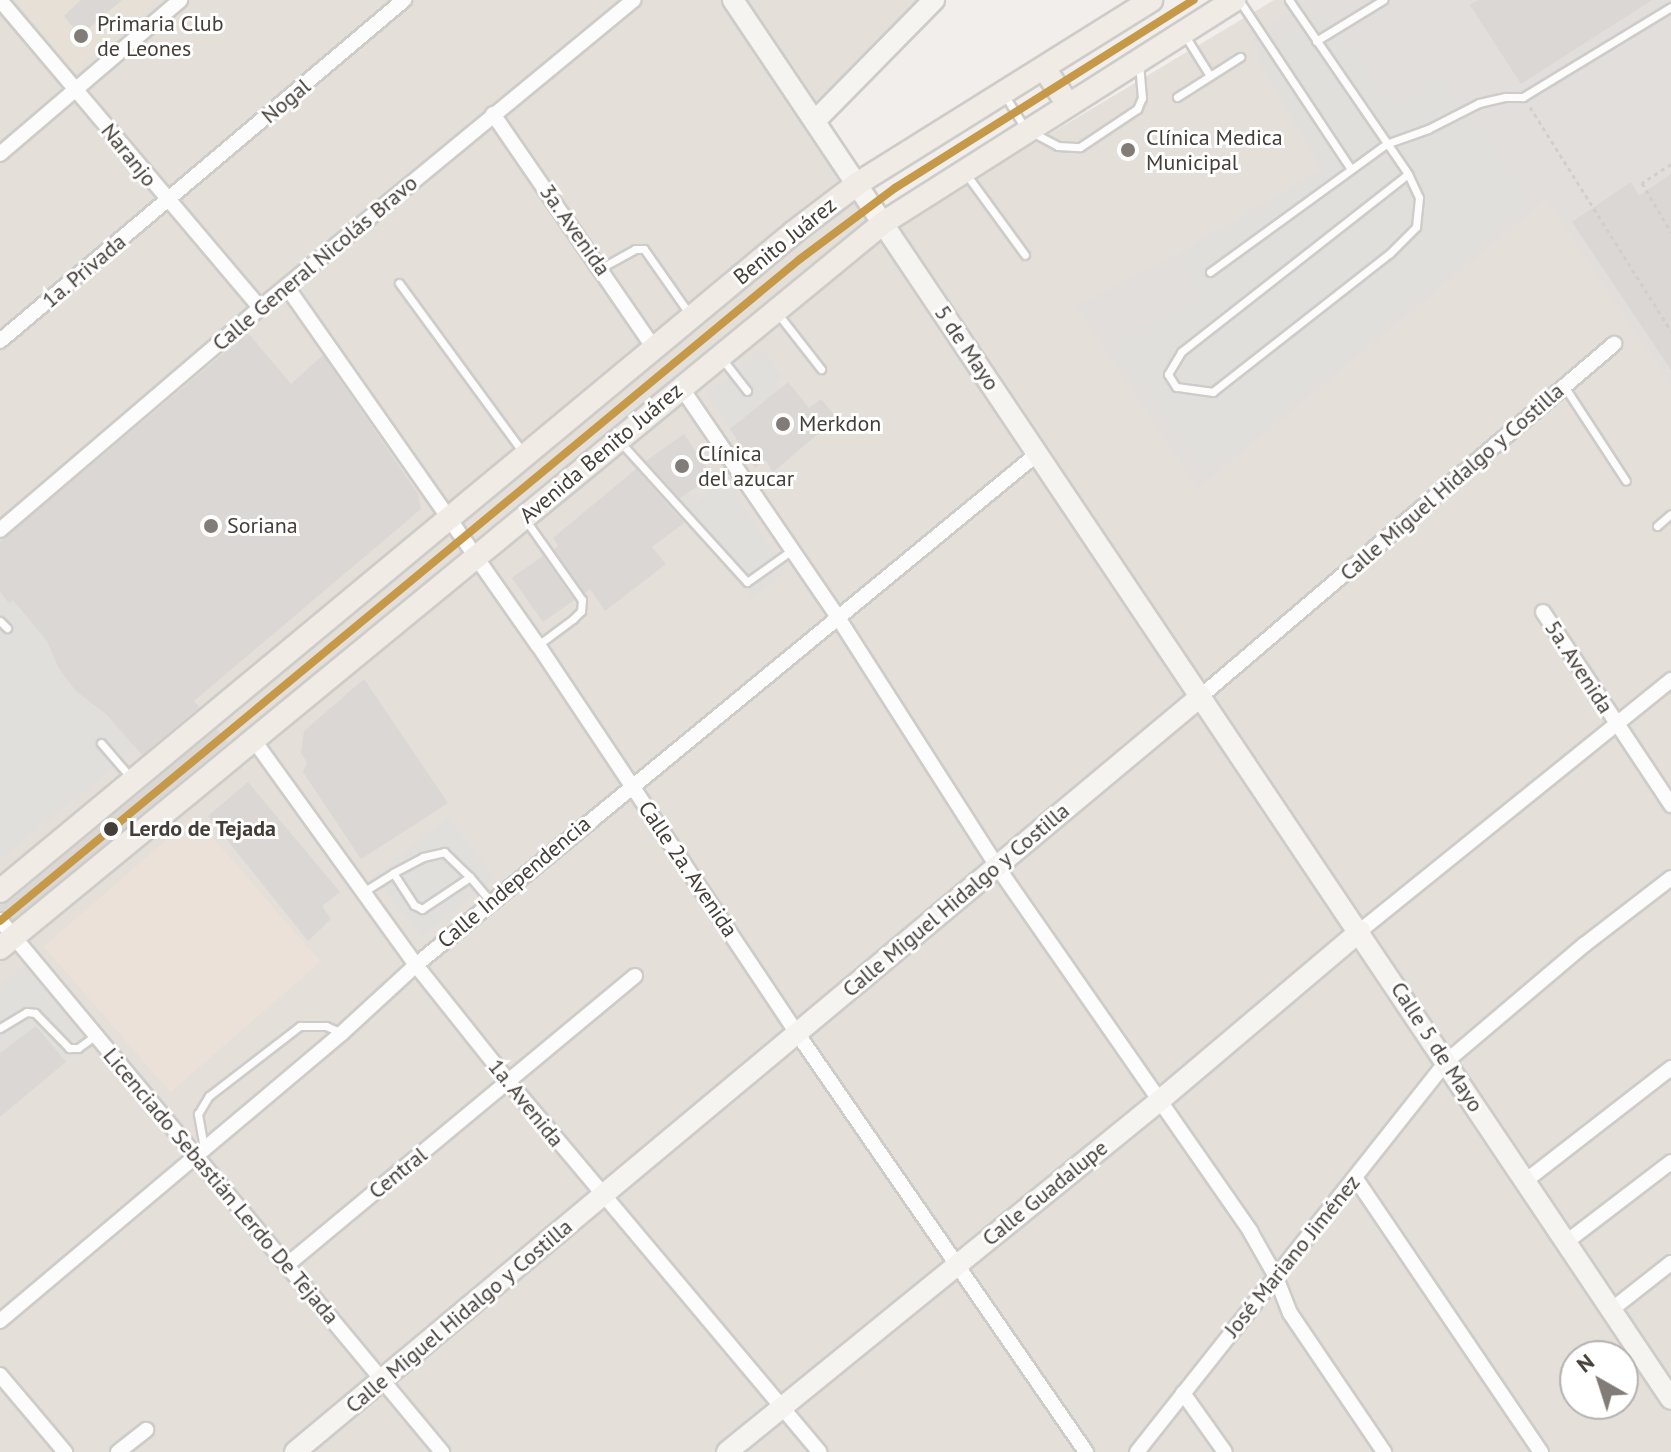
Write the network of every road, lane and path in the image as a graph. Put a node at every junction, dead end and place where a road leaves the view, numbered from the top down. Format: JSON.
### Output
{"nodes":[{"id":1,"x":0,"y":0,"type":"edge"},
{"id":2,"x":180,"y":0,"type":"edge"},
{"id":3,"x":404,"y":0,"type":"edge"},
{"id":4,"x":634,"y":0,"type":"edge"},
{"id":5,"x":733,"y":0,"type":"edge"},
{"id":6,"x":934,"y":0,"type":"edge"},
{"id":7,"x":1151,"y":0,"type":"edge"},
{"id":8,"x":1236,"y":0,"type":"edge"},
{"id":9,"x":1289,"y":0,"type":"edge"},
{"id":10,"x":1383,"y":0,"type":"edge"},
{"id":11,"x":1671,"y":7,"type":"edge"},
{"id":12,"x":1182,"y":32,"type":"junction"},
{"id":13,"x":1316,"y":41,"type":"junction"},
{"id":14,"x":1240,"y":57,"type":"dead end"},
{"id":15,"x":1138,"y":59,"type":"junction"},
{"id":16,"x":1044,"y":68,"type":"junction"},
{"id":17,"x":1210,"y":76,"type":"junction"},
{"id":18,"x":74,"y":89,"type":"junction"},
{"id":19,"x":1003,"y":94,"type":"junction"},
{"id":20,"x":1177,"y":97,"type":"dead end"},
{"id":21,"x":1523,"y":97,"type":"junction"},
{"id":22,"x":1067,"y":103,"type":"junction"},
{"id":23,"x":493,"y":114,"type":"junction"},
{"id":24,"x":815,"y":121,"type":"junction"},
{"id":25,"x":1026,"y":129,"type":"junction"},
{"id":26,"x":1386,"y":144,"type":"junction"},
{"id":27,"x":0,"y":154,"type":"edge"},
{"id":28,"x":1671,"y":164,"type":"edge"},
{"id":29,"x":963,"y":169,"type":"junction"},
{"id":30,"x":1351,"y":169,"type":"junction"},
{"id":31,"x":1408,"y":174,"type":"junction"},
{"id":32,"x":857,"y":184,"type":"junction"},
{"id":33,"x":167,"y":202,"type":"junction"},
{"id":34,"x":883,"y":223,"type":"junction"},
{"id":35,"x":1671,"y":232,"type":"edge"},
{"id":36,"x":1025,"y":255,"type":"dead end"},
{"id":37,"x":601,"y":268,"type":"junction"},
{"id":38,"x":1210,"y":272,"type":"dead end"},
{"id":39,"x":399,"y":283,"type":"dead end"},
{"id":40,"x":287,"y":287,"type":"junction"},
{"id":41,"x":260,"y":308,"type":"junction"},
{"id":42,"x":775,"y":309,"type":"junction"},
{"id":43,"x":691,"y":317,"type":"junction"},
{"id":44,"x":1671,"y":331,"type":"edge"},
{"id":45,"x":0,"y":341,"type":"edge"},
{"id":46,"x":1614,"y":344,"type":"dead end"},
{"id":47,"x":654,"y":348,"type":"junction"},
{"id":48,"x":719,"y":355,"type":"junction"},
{"id":49,"x":821,"y":369,"type":"dead end"},
{"id":50,"x":1564,"y":386,"type":"junction"},
{"id":51,"x":681,"y":387,"type":"junction"},
{"id":52,"x":747,"y":391,"type":"dead end"},
{"id":53,"x":617,"y":439,"type":"junction"},
{"id":54,"x":1037,"y":454,"type":"junction"},
{"id":55,"x":525,"y":456,"type":"junction"},
{"id":56,"x":1626,"y":481,"type":"dead end"},
{"id":57,"x":1671,"y":514,"type":"edge"},
{"id":58,"x":523,"y":518,"type":"junction"},
{"id":59,"x":447,"y":520,"type":"junction"},
{"id":60,"x":1657,"y":526,"type":"dead end"},
{"id":61,"x":0,"y":530,"type":"edge"},
{"id":62,"x":792,"y":550,"type":"junction"},
{"id":63,"x":475,"y":558,"type":"junction"},
{"id":64,"x":1543,"y":612,"type":"dead end"},
{"id":65,"x":837,"y":616,"type":"junction"},
{"id":66,"x":0,"y":621,"type":"edge"},
{"id":67,"x":7,"y":628,"type":"dead end"},
{"id":68,"x":538,"y":645,"type":"junction"},
{"id":69,"x":1671,"y":680,"type":"edge"},
{"id":70,"x":1201,"y":696,"type":"junction"},
{"id":71,"x":1616,"y":723,"type":"junction"},
{"id":72,"x":253,"y":739,"type":"junction"},
{"id":73,"x":101,"y":743,"type":"dead end"},
{"id":74,"x":134,"y":780,"type":"junction"},
{"id":75,"x":631,"y":785,"type":"junction"},
{"id":76,"x":1671,"y":805,"type":"edge"},
{"id":77,"x":996,"y":865,"type":"junction"},
{"id":78,"x":393,"y":873,"type":"junction"},
{"id":79,"x":470,"y":877,"type":"junction"},
{"id":80,"x":1671,"y":878,"type":"edge"},
{"id":81,"x":0,"y":891,"type":"edge"},
{"id":82,"x":363,"y":892,"type":"junction"},
{"id":83,"x":492,"y":902,"type":"junction"},
{"id":84,"x":1360,"y":931,"type":"junction"},
{"id":85,"x":5,"y":935,"type":"edge"},
{"id":86,"x":416,"y":965,"type":"junction"},
{"id":87,"x":635,"y":976,"type":"dead end"},
{"id":88,"x":0,"y":1028,"type":"edge"},
{"id":89,"x":342,"y":1033,"type":"junction"},
{"id":90,"x":797,"y":1033,"type":"junction"},
{"id":91,"x":96,"y":1035,"type":"junction"},
{"id":92,"x":1447,"y":1061,"type":"junction"},
{"id":93,"x":1671,"y":1068,"type":"edge"},
{"id":94,"x":509,"y":1082,"type":"junction"},
{"id":95,"x":1158,"y":1102,"type":"junction"},
{"id":96,"x":200,"y":1153,"type":"junction"},
{"id":97,"x":1671,"y":1162,"type":"edge"},
{"id":98,"x":1356,"y":1179,"type":"junction"},
{"id":99,"x":1524,"y":1182,"type":"junction"},
{"id":100,"x":602,"y":1197,"type":"junction"},
{"id":101,"x":1565,"y":1243,"type":"junction"},
{"id":102,"x":1671,"y":1263,"type":"edge"},
{"id":103,"x":288,"y":1264,"type":"junction"},
{"id":104,"x":956,"y":1264,"type":"junction"},
{"id":105,"x":1275,"y":1275,"type":"junction"},
{"id":106,"x":1611,"y":1310,"type":"junction"},
{"id":107,"x":0,"y":1321,"type":"edge"},
{"id":108,"x":0,"y":1375,"type":"edge"},
{"id":109,"x":382,"y":1380,"type":"junction"},
{"id":110,"x":1183,"y":1393,"type":"junction"},
{"id":111,"x":1671,"y":1399,"type":"edge"},
{"id":112,"x":781,"y":1406,"type":"junction"},
{"id":113,"x":146,"y":1430,"type":"dead end"},
{"id":114,"x":65,"y":1452,"type":"edge"},
{"id":115,"x":118,"y":1452,"type":"edge"},
{"id":116,"x":295,"y":1452,"type":"edge"},
{"id":117,"x":442,"y":1452,"type":"edge"},
{"id":118,"x":727,"y":1452,"type":"edge"},
{"id":119,"x":819,"y":1452,"type":"edge"},
{"id":120,"x":1086,"y":1452,"type":"edge"},
{"id":121,"x":1137,"y":1452,"type":"edge"},
{"id":122,"x":1225,"y":1452,"type":"edge"},
{"id":123,"x":1384,"y":1452,"type":"edge"},
{"id":124,"x":1541,"y":1452,"type":"edge"}],
"edges":[{"from":1,"to":18,"type":"street","name":"Naranjo"},
{"from":2,"to":18,"type":"street"},
{"from":3,"to":33,"type":"street","name":"Nogal"},
{"from":4,"to":23,"type":"street","name":"Calle General Nicolás Bravo"},
{"from":5,"to":24,"type":"street","name":"5 de Mayo"},
{"from":6,"to":24,"type":"street"},
{"from":7,"to":16,"type":"main road","name":"Benito Juárez"},
{"from":8,"to":12,"type":"main road","name":"Avenida Benito Juárez"},
{"from":8,"to":30,"type":"lane"},
{"from":9,"to":13,"type":"lane"},
{"from":10,"to":13,"type":"lane"},
{"from":11,"to":21,"type":"lane"},
{"from":12,"to":15,"type":"main road","name":"Avenida Benito Juárez"},
{"from":12,"to":17,"type":"lane"},
{"from":13,"to":26,"type":"lane"},
{"from":14,"to":17,"type":"lane"},
{"from":15,"to":22,"type":"main road","name":"Avenida Benito Juárez"},
{"from":15,"to":25,"type":"lane"},
{"from":16,"to":19,"type":"main road","name":"Benito Juárez"},
{"from":16,"to":22,"type":"main road"},
{"from":17,"to":20,"type":"lane"},
{"from":18,"to":27,"type":"street"},
{"from":18,"to":33,"type":"street","name":"Naranjo"},
{"from":19,"to":25,"type":"lane"},
{"from":19,"to":32,"type":"main road","name":"Benito Juárez"},
{"from":21,"to":26,"type":"lane"},
{"from":21,"to":44,"type":"path"},
{"from":22,"to":25,"type":"main road","name":"Avenida Benito Juárez"},
{"from":23,"to":37,"type":"street","name":"3a. Avenida"},
{"from":23,"to":40,"type":"street","name":"Calle General Nicolás Bravo"},
{"from":24,"to":32,"type":"street","name":"5 de Mayo"},
{"from":25,"to":29,"type":"main road","name":"Avenida Benito Juárez"},
{"from":26,"to":30,"type":"lane"},
{"from":26,"to":31,"type":"lane"},
{"from":28,"to":35,"type":"path"},
{"from":29,"to":34,"type":"main road","name":"Avenida Benito Juárez"},
{"from":29,"to":36,"type":"lane"},
{"from":30,"to":38,"type":"lane"},
{"from":31,"to":31,"type":"lane"},
{"from":32,"to":34,"type":"street","name":"5 de Mayo"},
{"from":32,"to":43,"type":"main road","name":"Benito Juárez"},
{"from":33,"to":41,"type":"street","name":"Naranjo"},
{"from":33,"to":45,"type":"street","name":"1a. Privada"},
{"from":34,"to":42,"type":"main road","name":"Avenida Benito Juárez"},
{"from":34,"to":54,"type":"street","name":"5 de Mayo"},
{"from":37,"to":43,"type":"lane"},
{"from":37,"to":47,"type":"street","name":"3a. Avenida"},
{"from":39,"to":55,"type":"lane"},
{"from":40,"to":41,"type":"street","name":"Calle General Nicolás Bravo"},
{"from":40,"to":59,"type":"street","name":"Calle 2a. Avenida"},
{"from":41,"to":61,"type":"street","name":"Calle General Nicolás Bravo"},
{"from":42,"to":48,"type":"main road","name":"Avenida Benito Juárez"},
{"from":42,"to":49,"type":"lane"},
{"from":43,"to":47,"type":"main road","name":"Benito Juárez"},
{"from":46,"to":50,"type":"street","name":"Calle Miguel Hidalgo y Costilla"},
{"from":47,"to":55,"type":"main road","name":"Benito Juárez"},
{"from":48,"to":51,"type":"main road","name":"Avenida Benito Juárez"},
{"from":48,"to":52,"type":"lane"},
{"from":50,"to":56,"type":"lane"},
{"from":50,"to":70,"type":"street","name":"Calle Miguel Hidalgo y Costilla"},
{"from":51,"to":53,"type":"main road","name":"Avenida Benito Juárez"},
{"from":51,"to":62,"type":"street"},
{"from":53,"to":58,"type":"main road","name":"Avenida Benito Juárez"},
{"from":53,"to":62,"type":"lane"},
{"from":54,"to":65,"type":"street","name":"Calle Independencia"},
{"from":54,"to":70,"type":"street","name":"5 de Mayo"},
{"from":55,"to":59,"type":"main road","name":"Benito Juárez"},
{"from":57,"to":60,"type":"lane"},
{"from":58,"to":63,"type":"main road","name":"Avenida Benito Juárez"},
{"from":58,"to":68,"type":"lane"},
{"from":59,"to":63,"type":"street","name":"Calle 2a. Avenida"},
{"from":59,"to":74,"type":"main road"},
{"from":62,"to":65,"type":"street"},
{"from":63,"to":68,"type":"street","name":"Calle 2a. Avenida"},
{"from":63,"to":72,"type":"main road","name":"Avenida Benito Juárez"},
{"from":64,"to":71,"type":"street","name":"5a. Avenida"},
{"from":65,"to":75,"type":"street","name":"Calle Independencia"},
{"from":65,"to":77,"type":"street"},
{"from":66,"to":67,"type":"lane"},
{"from":68,"to":75,"type":"street","name":"Calle 2a. Avenida"},
{"from":69,"to":71,"type":"street"},
{"from":70,"to":77,"type":"street","name":"Calle Miguel Hidalgo y Costilla"},
{"from":70,"to":84,"type":"street","name":"Calle 5 de Mayo"},
{"from":71,"to":76,"type":"street","name":"5a. Avenida"},
{"from":71,"to":84,"type":"street"},
{"from":72,"to":82,"type":"street","name":"1a. Avenida"},
{"from":72,"to":85,"type":"main road","name":"Avenida Benito Juárez"},
{"from":73,"to":74,"type":"lane"},
{"from":74,"to":81,"type":"main road"},
{"from":75,"to":83,"type":"street","name":"Calle Independencia"},
{"from":75,"to":90,"type":"street","name":"Calle 2a. Avenida"},
{"from":77,"to":90,"type":"street","name":"Calle Miguel Hidalgo y Costilla"},
{"from":77,"to":95,"type":"street"},
{"from":78,"to":79,"type":"lane"},
{"from":78,"to":79,"type":"lane"},
{"from":78,"to":82,"type":"lane"},
{"from":79,"to":83,"type":"lane"},
{"from":80,"to":92,"type":"street","name":"José Mariano Jiménez"},
{"from":82,"to":86,"type":"street","name":"1a. Avenida"},
{"from":83,"to":86,"type":"street","name":"Calle Independencia"},
{"from":84,"to":92,"type":"street","name":"Calle 5 de Mayo"},
{"from":84,"to":95,"type":"street","name":"Calle Guadalupe"},
{"from":85,"to":91,"type":"street","name":"Licenciado Sebastián Lerdo De Tejada"},
{"from":86,"to":89,"type":"street","name":"Calle Independencia"},
{"from":86,"to":94,"type":"street","name":"1a. Avenida"},
{"from":87,"to":94,"type":"street","name":"Central"},
{"from":88,"to":91,"type":"lane"},
{"from":89,"to":96,"type":"street","name":"Calle Independencia"},
{"from":89,"to":96,"type":"lane"},
{"from":90,"to":100,"type":"street","name":"Calle Miguel Hidalgo y Costilla"},
{"from":90,"to":104,"type":"street","name":"Calle 2a. Avenida"},
{"from":91,"to":96,"type":"street","name":"Licenciado Sebastián Lerdo De Tejada"},
{"from":92,"to":98,"type":"street","name":"José Mariano Jiménez"},
{"from":92,"to":99,"type":"street","name":"Calle 5 de Mayo"},
{"from":93,"to":99,"type":"street"},
{"from":94,"to":100,"type":"street","name":"1a. Avenida"},
{"from":94,"to":103,"type":"street","name":"Central"},
{"from":95,"to":104,"type":"street","name":"Calle Guadalupe"},
{"from":95,"to":105,"type":"street"},
{"from":96,"to":103,"type":"street","name":"Licenciado Sebastián Lerdo De Tejada"},
{"from":96,"to":107,"type":"street","name":"Calle Independencia"},
{"from":97,"to":101,"type":"street"},
{"from":98,"to":105,"type":"street","name":"José Mariano Jiménez"},
{"from":98,"to":124,"type":"street"},
{"from":99,"to":101,"type":"street","name":"Calle 5 de Mayo"},
{"from":100,"to":109,"type":"street","name":"Calle Miguel Hidalgo y Costilla"},
{"from":100,"to":112,"type":"street","name":"1a. Avenida"},
{"from":101,"to":106,"type":"street","name":"Calle 5 de Mayo"},
{"from":102,"to":106,"type":"street"},
{"from":103,"to":109,"type":"street","name":"Licenciado Sebastián Lerdo De Tejada"},
{"from":104,"to":112,"type":"street","name":"Calle Guadalupe"},
{"from":104,"to":120,"type":"street","name":"Calle 2a. Avenida"},
{"from":105,"to":110,"type":"street","name":"José Mariano Jiménez"},
{"from":105,"to":123,"type":"street"},
{"from":106,"to":111,"type":"street","name":"Calle 5 de Mayo"},
{"from":108,"to":114,"type":"street"},
{"from":109,"to":116,"type":"street","name":"Calle Miguel Hidalgo y Costilla"},
{"from":109,"to":117,"type":"street","name":"Licenciado Sebastián Lerdo De Tejada"},
{"from":110,"to":121,"type":"street","name":"José Mariano Jiménez"},
{"from":110,"to":122,"type":"street"},
{"from":112,"to":118,"type":"street","name":"Calle Guadalupe"},
{"from":112,"to":119,"type":"street","name":"1a. Avenida"},
{"from":113,"to":115,"type":"street"}]}
